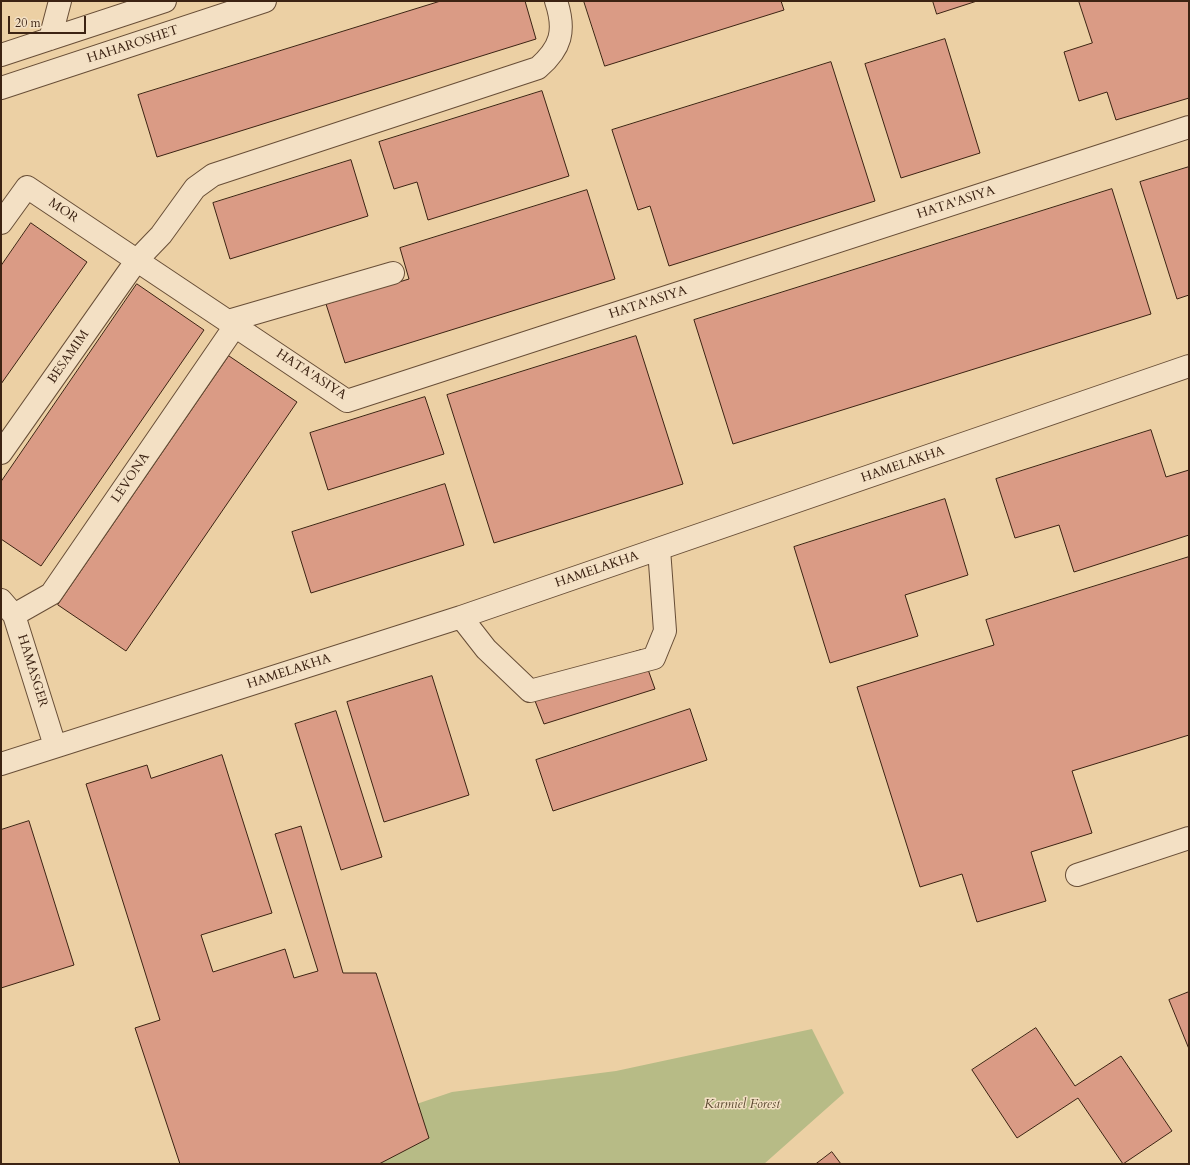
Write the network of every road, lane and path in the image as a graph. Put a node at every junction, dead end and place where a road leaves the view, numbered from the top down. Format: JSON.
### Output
{"nodes":[{"id":1,"x":60,"y":1,"type":"edge"},
{"id":2,"x":165,"y":1,"type":"edge"},
{"id":3,"x":265,"y":1,"type":"edge"},
{"id":4,"x":556,"y":1,"type":"edge"},
{"id":5,"x":117,"y":8,"type":"edge"},
{"id":6,"x":50,"y":40,"type":"junction"},
{"id":7,"x":1,"y":55,"type":"edge"},
{"id":8,"x":1,"y":88,"type":"edge"},
{"id":9,"x":1189,"y":127,"type":"edge"},
{"id":10,"x":1,"y":223,"type":"edge"},
{"id":11,"x":137,"y":260,"type":"junction"},
{"id":12,"x":393,"y":273,"type":"dead end"},
{"id":13,"x":232,"y":324,"type":"junction"},
{"id":14,"x":1189,"y":366,"type":"edge"},
{"id":15,"x":1,"y":453,"type":"edge"},
{"id":16,"x":659,"y":549,"type":"junction"},
{"id":17,"x":8,"y":608,"type":"edge"},
{"id":18,"x":461,"y":617,"type":"junction"},
{"id":19,"x":55,"y":746,"type":"junction"},
{"id":20,"x":1,"y":764,"type":"edge"},
{"id":21,"x":1189,"y":838,"type":"edge"},
{"id":22,"x":1077,"y":875,"type":"dead end"}],
"edges":[{"from":1,"to":6,"type":"street"},
{"from":2,"to":5,"type":"street"},
{"from":3,"to":8,"type":"street","name":"HAHAROSHET"},
{"from":4,"to":11,"type":"street","name":"BESAMIM"},
{"from":5,"to":6,"type":"street"},
{"from":6,"to":7,"type":"street"},
{"from":9,"to":13,"type":"street","name":"HATA'ASIYA"},
{"from":10,"to":11,"type":"street","name":"MOR"},
{"from":11,"to":13,"type":"street","name":"HATA'ASIYA"},
{"from":11,"to":15,"type":"street","name":"BESAMIM"},
{"from":12,"to":13,"type":"street"},
{"from":13,"to":17,"type":"street","name":"LEVONA"},
{"from":14,"to":16,"type":"street","name":"HAMELAKHA"},
{"from":16,"to":18,"type":"street","name":"HAMELAKHA"},
{"from":16,"to":18,"type":"street"},
{"from":17,"to":19,"type":"street","name":"HAMASGER"},
{"from":18,"to":19,"type":"street","name":"HAMELAKHA"},
{"from":19,"to":20,"type":"street","name":"HAMELAKHA"},
{"from":21,"to":22,"type":"street"}]}
